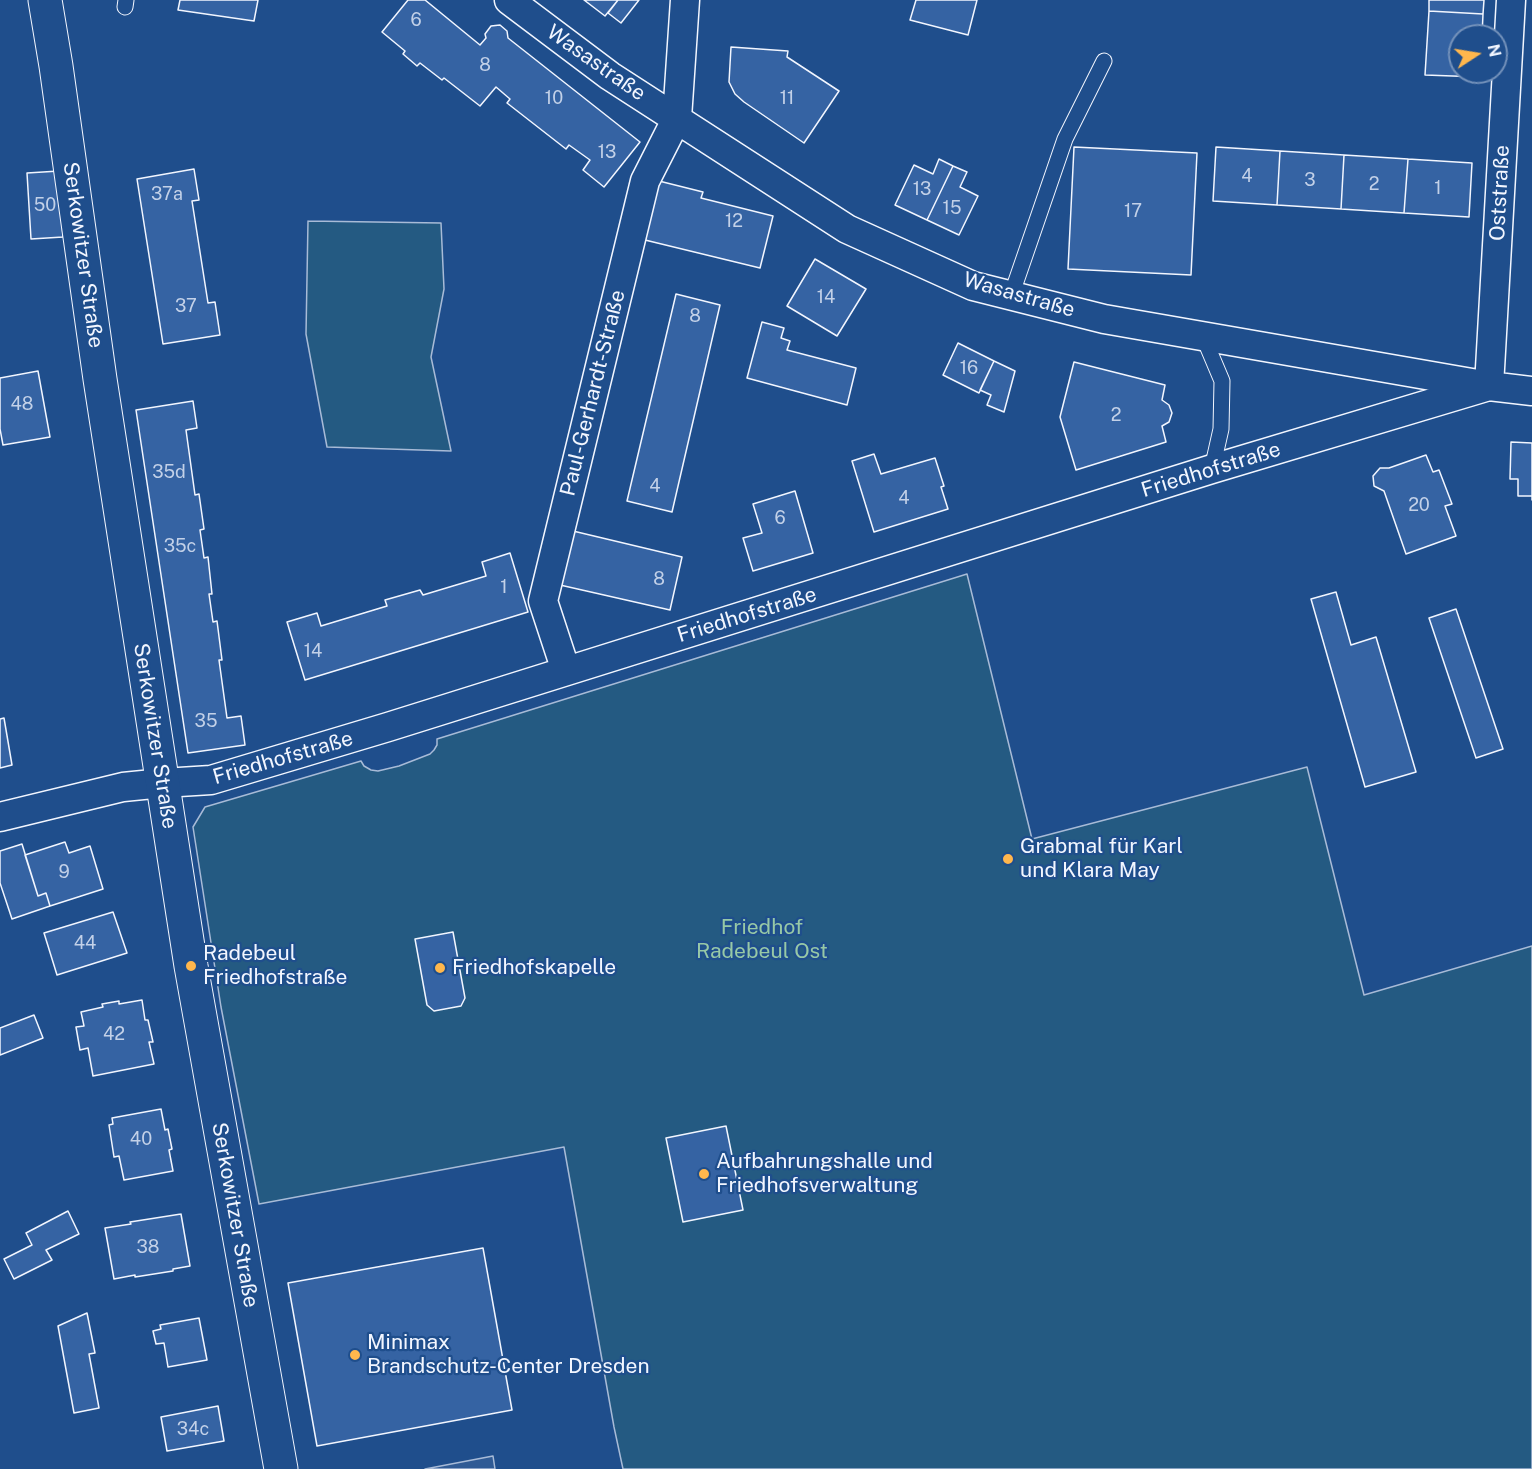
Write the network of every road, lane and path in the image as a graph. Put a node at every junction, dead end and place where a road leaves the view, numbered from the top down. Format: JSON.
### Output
{"nodes":[{"id":1,"x":45,"y":0,"type":"edge"},
{"id":2,"x":508,"y":0,"type":"edge"},
{"id":3,"x":685,"y":0,"type":"edge"},
{"id":4,"x":1511,"y":0,"type":"edge"},
{"id":5,"x":1104,"y":61,"type":"dead end"},
{"id":6,"x":677,"y":118,"type":"junction"},
{"id":7,"x":1011,"y":296,"type":"junction"},
{"id":8,"x":1203,"y":336,"type":"junction"},
{"id":9,"x":1489,"y":386,"type":"junction"},
{"id":10,"x":1532,"y":391,"type":"edge"},
{"id":11,"x":1212,"y":468,"type":"junction"},
{"id":12,"x":566,"y":671,"type":"junction"},
{"id":13,"x":163,"y":783,"type":"junction"},
{"id":14,"x":0,"y":817,"type":"edge"},
{"id":15,"x":281,"y":1469,"type":"edge"}],
"edges":[{"from":1,"to":13,"type":"street","name":"Serkowitzer Straße"},
{"from":2,"to":6,"type":"street","name":"Wasastraße"},
{"from":3,"to":6,"type":"street"},
{"from":4,"to":9,"type":"street","name":"Oststraße"},
{"from":5,"to":7,"type":"lane"},
{"from":6,"to":7,"type":"street","name":"Wasastraße"},
{"from":6,"to":12,"type":"street","name":"Paul-Gerhardt-Straße"},
{"from":7,"to":8,"type":"street","name":"Wasastraße"},
{"from":8,"to":9,"type":"street","name":"Wasastraße"},
{"from":8,"to":11,"type":"lane"},
{"from":9,"to":10,"type":"street","name":"Wasastraße"},
{"from":9,"to":11,"type":"street","name":"Friedhofstraße"},
{"from":11,"to":12,"type":"street","name":"Friedhofstraße"},
{"from":12,"to":13,"type":"street","name":"Friedhofstraße"},
{"from":13,"to":14,"type":"street","name":"Friedhofstraße"},
{"from":13,"to":15,"type":"street","name":"Serkowitzer Straße"}]}
